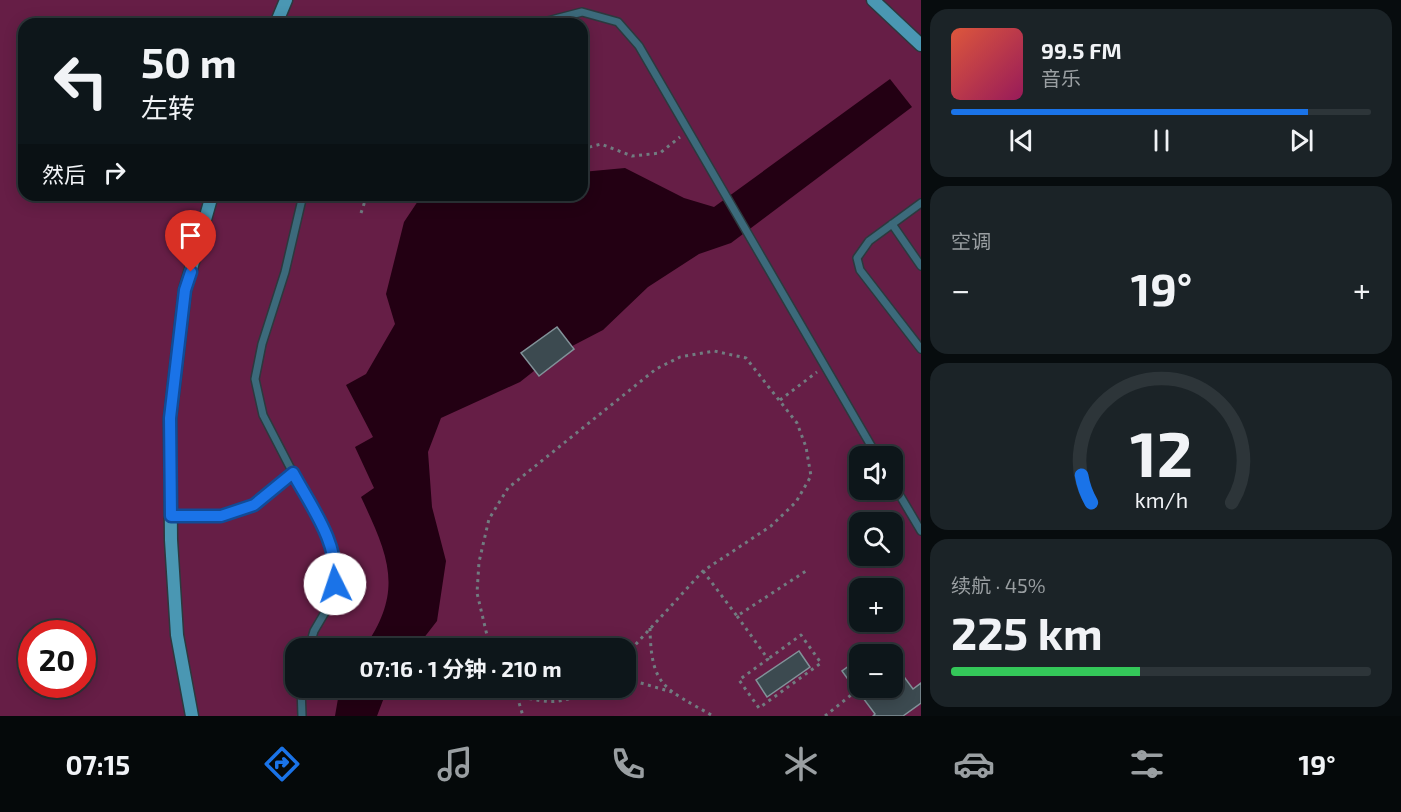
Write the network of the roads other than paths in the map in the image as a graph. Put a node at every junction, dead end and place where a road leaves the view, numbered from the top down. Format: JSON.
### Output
{"nodes":[{"id":1,"x":286,"y":0,"type":"edge"},
{"id":2,"x":873,"y":0,"type":"edge"},
{"id":3,"x":278,"y":18,"type":"edge"},
{"id":4,"x":559,"y":18,"type":"edge"},
{"id":5,"x":921,"y":45,"type":"edge"},
{"id":6,"x":210,"y":201,"type":"edge"},
{"id":7,"x":302,"y":201,"type":"edge"},
{"id":8,"x":921,"y":202,"type":"edge"},
{"id":9,"x":891,"y":224,"type":"junction"},
{"id":10,"x":921,"y":266,"type":"edge"},
{"id":11,"x":921,"y":349,"type":"edge"},
{"id":12,"x":871,"y":446,"type":"edge"},
{"id":13,"x":293,"y":473,"type":"junction"},
{"id":14,"x":903,"y":500,"type":"edge"},
{"id":15,"x":171,"y":516,"type":"junction"},
{"id":16,"x":921,"y":531,"type":"edge"},
{"id":17,"x":312,"y":638,"type":"edge"},
{"id":18,"x":302,"y":698,"type":"edge"},
{"id":19,"x":192,"y":716,"type":"edge"},
{"id":20,"x":302,"y":716,"type":"edge"}],
"edges":[{"from":1,"to":3,"type":"street"},
{"from":2,"to":5,"type":"street"},
{"from":4,"to":12,"type":"lane"},
{"from":6,"to":15,"type":"street"},
{"from":7,"to":13,"type":"lane"},
{"from":8,"to":9,"type":"lane"},
{"from":9,"to":10,"type":"lane"},
{"from":9,"to":11,"type":"lane"},
{"from":13,"to":15,"type":"lane"},
{"from":13,"to":17,"type":"lane"},
{"from":14,"to":16,"type":"lane"},
{"from":15,"to":19,"type":"street"},
{"from":18,"to":20,"type":"lane"}]}
